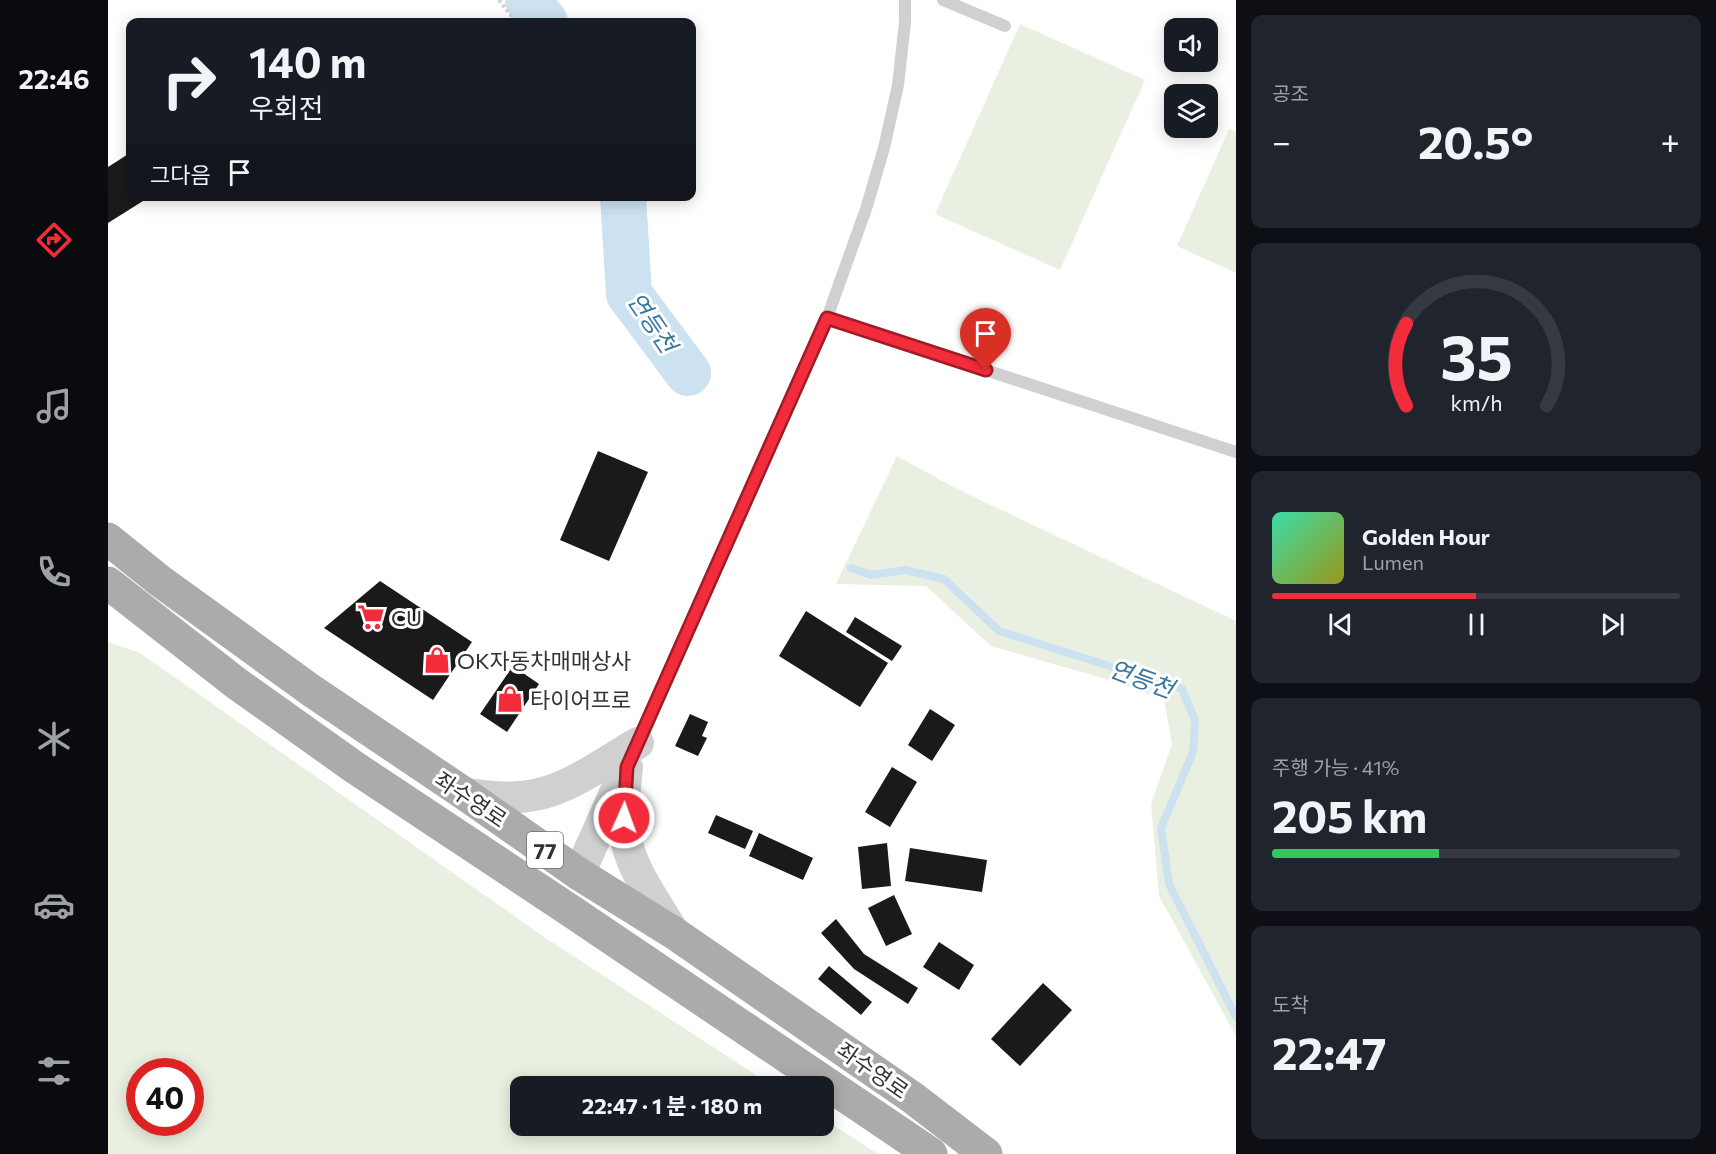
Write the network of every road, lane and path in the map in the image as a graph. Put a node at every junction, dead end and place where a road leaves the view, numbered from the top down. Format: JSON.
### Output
{"nodes":[{"id":1,"x":499,"y":0,"type":"edge"},
{"id":2,"x":905,"y":0,"type":"edge"},
{"id":3,"x":943,"y":0,"type":"edge"},
{"id":4,"x":513,"y":18,"type":"edge"},
{"id":5,"x":1005,"y":26,"type":"dead end"},
{"id":6,"x":827,"y":318,"type":"junction"},
{"id":7,"x":1236,"y":452,"type":"edge"},
{"id":8,"x":108,"y":539,"type":"edge"},
{"id":9,"x":108,"y":583,"type":"edge"},
{"id":10,"x":636,"y":747,"type":"junction"},
{"id":11,"x":465,"y":794,"type":"junction"},
{"id":12,"x":579,"y":874,"type":"junction"},
{"id":13,"x":565,"y":907,"type":"junction"},
{"id":14,"x":674,"y":933,"type":"junction"},
{"id":15,"x":931,"y":1154,"type":"edge"},
{"id":16,"x":986,"y":1154,"type":"edge"}],
"edges":[{"from":1,"to":4,"type":"path"},
{"from":2,"to":6,"type":"lane"},
{"from":3,"to":5,"type":"lane"},
{"from":6,"to":7,"type":"lane"},
{"from":6,"to":10,"type":"lane"},
{"from":8,"to":11,"type":"main road","name":"좌수영로","number":"77"},
{"from":9,"to":13,"type":"main road","name":"좌수영로","number":"77"},
{"from":10,"to":11,"type":"street"},
{"from":10,"to":12,"type":"street"},
{"from":10,"to":14,"type":"street"},
{"from":11,"to":12,"type":"main road","name":"좌수영로","number":"77"},
{"from":12,"to":13,"type":"main road"},
{"from":12,"to":14,"type":"main road","name":"좌수영로","number":"77"},
{"from":13,"to":15,"type":"main road","name":"좌수영로","number":"77"},
{"from":14,"to":16,"type":"main road","name":"좌수영로","number":"77"}]}
